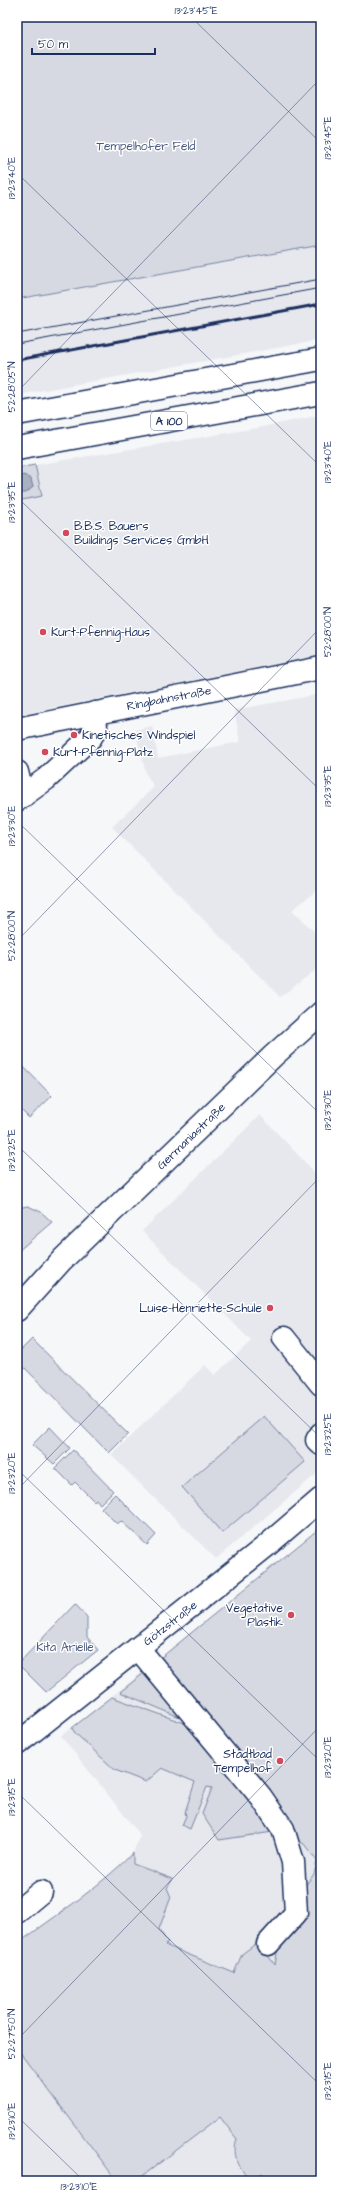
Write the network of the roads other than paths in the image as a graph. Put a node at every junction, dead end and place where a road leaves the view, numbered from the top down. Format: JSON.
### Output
{"nodes":[{"id":1,"x":321,"y":359,"type":"edge"},
{"id":2,"x":321,"y":393,"type":"edge"},
{"id":3,"x":17,"y":414,"type":"edge"},
{"id":4,"x":17,"y":448,"type":"edge"},
{"id":5,"x":321,"y":668,"type":"edge"},
{"id":6,"x":95,"y":713,"type":"junction"},
{"id":7,"x":17,"y":730,"type":"edge"},
{"id":8,"x":17,"y":772,"type":"edge"},
{"id":9,"x":20,"y":798,"type":"edge"},
{"id":10,"x":321,"y":1013,"type":"edge"},
{"id":11,"x":62,"y":1260,"type":"junction"},
{"id":12,"x":17,"y":1288,"type":"edge"},
{"id":13,"x":17,"y":1310,"type":"edge"},
{"id":14,"x":284,"y":1338,"type":"dead end"},
{"id":15,"x":321,"y":1384,"type":"edge"},
{"id":16,"x":321,"y":1434,"type":"edge"},
{"id":17,"x":321,"y":1444,"type":"edge"},
{"id":18,"x":321,"y":1499,"type":"edge"},
{"id":19,"x":138,"y":1648,"type":"junction"},
{"id":20,"x":17,"y":1744,"type":"edge"},
{"id":21,"x":41,"y":1892,"type":"dead end"},
{"id":22,"x":17,"y":1912,"type":"edge"},
{"id":23,"x":268,"y":1944,"type":"dead end"}],
"edges":[{"from":1,"to":3,"type":"main road"},
{"from":2,"to":4,"type":"main road","number":"A 100"},
{"from":5,"to":6,"type":"main road","name":"Ringbahnstraße"},
{"from":6,"to":7,"type":"main road","name":"Ringbahnstraße"},
{"from":6,"to":9,"type":"main road"},
{"from":8,"to":9,"type":"main road"},
{"from":10,"to":11,"type":"main road","name":"Germaniastraße"},
{"from":11,"to":12,"type":"main road"},
{"from":11,"to":13,"type":"main road"},
{"from":14,"to":15,"type":"main road"},
{"from":16,"to":17,"type":"main road"},
{"from":18,"to":19,"type":"main road","name":"Götzstraße"},
{"from":19,"to":20,"type":"main road","name":"Götzstraße"},
{"from":19,"to":23,"type":"main road"},
{"from":21,"to":22,"type":"main road"}]}
